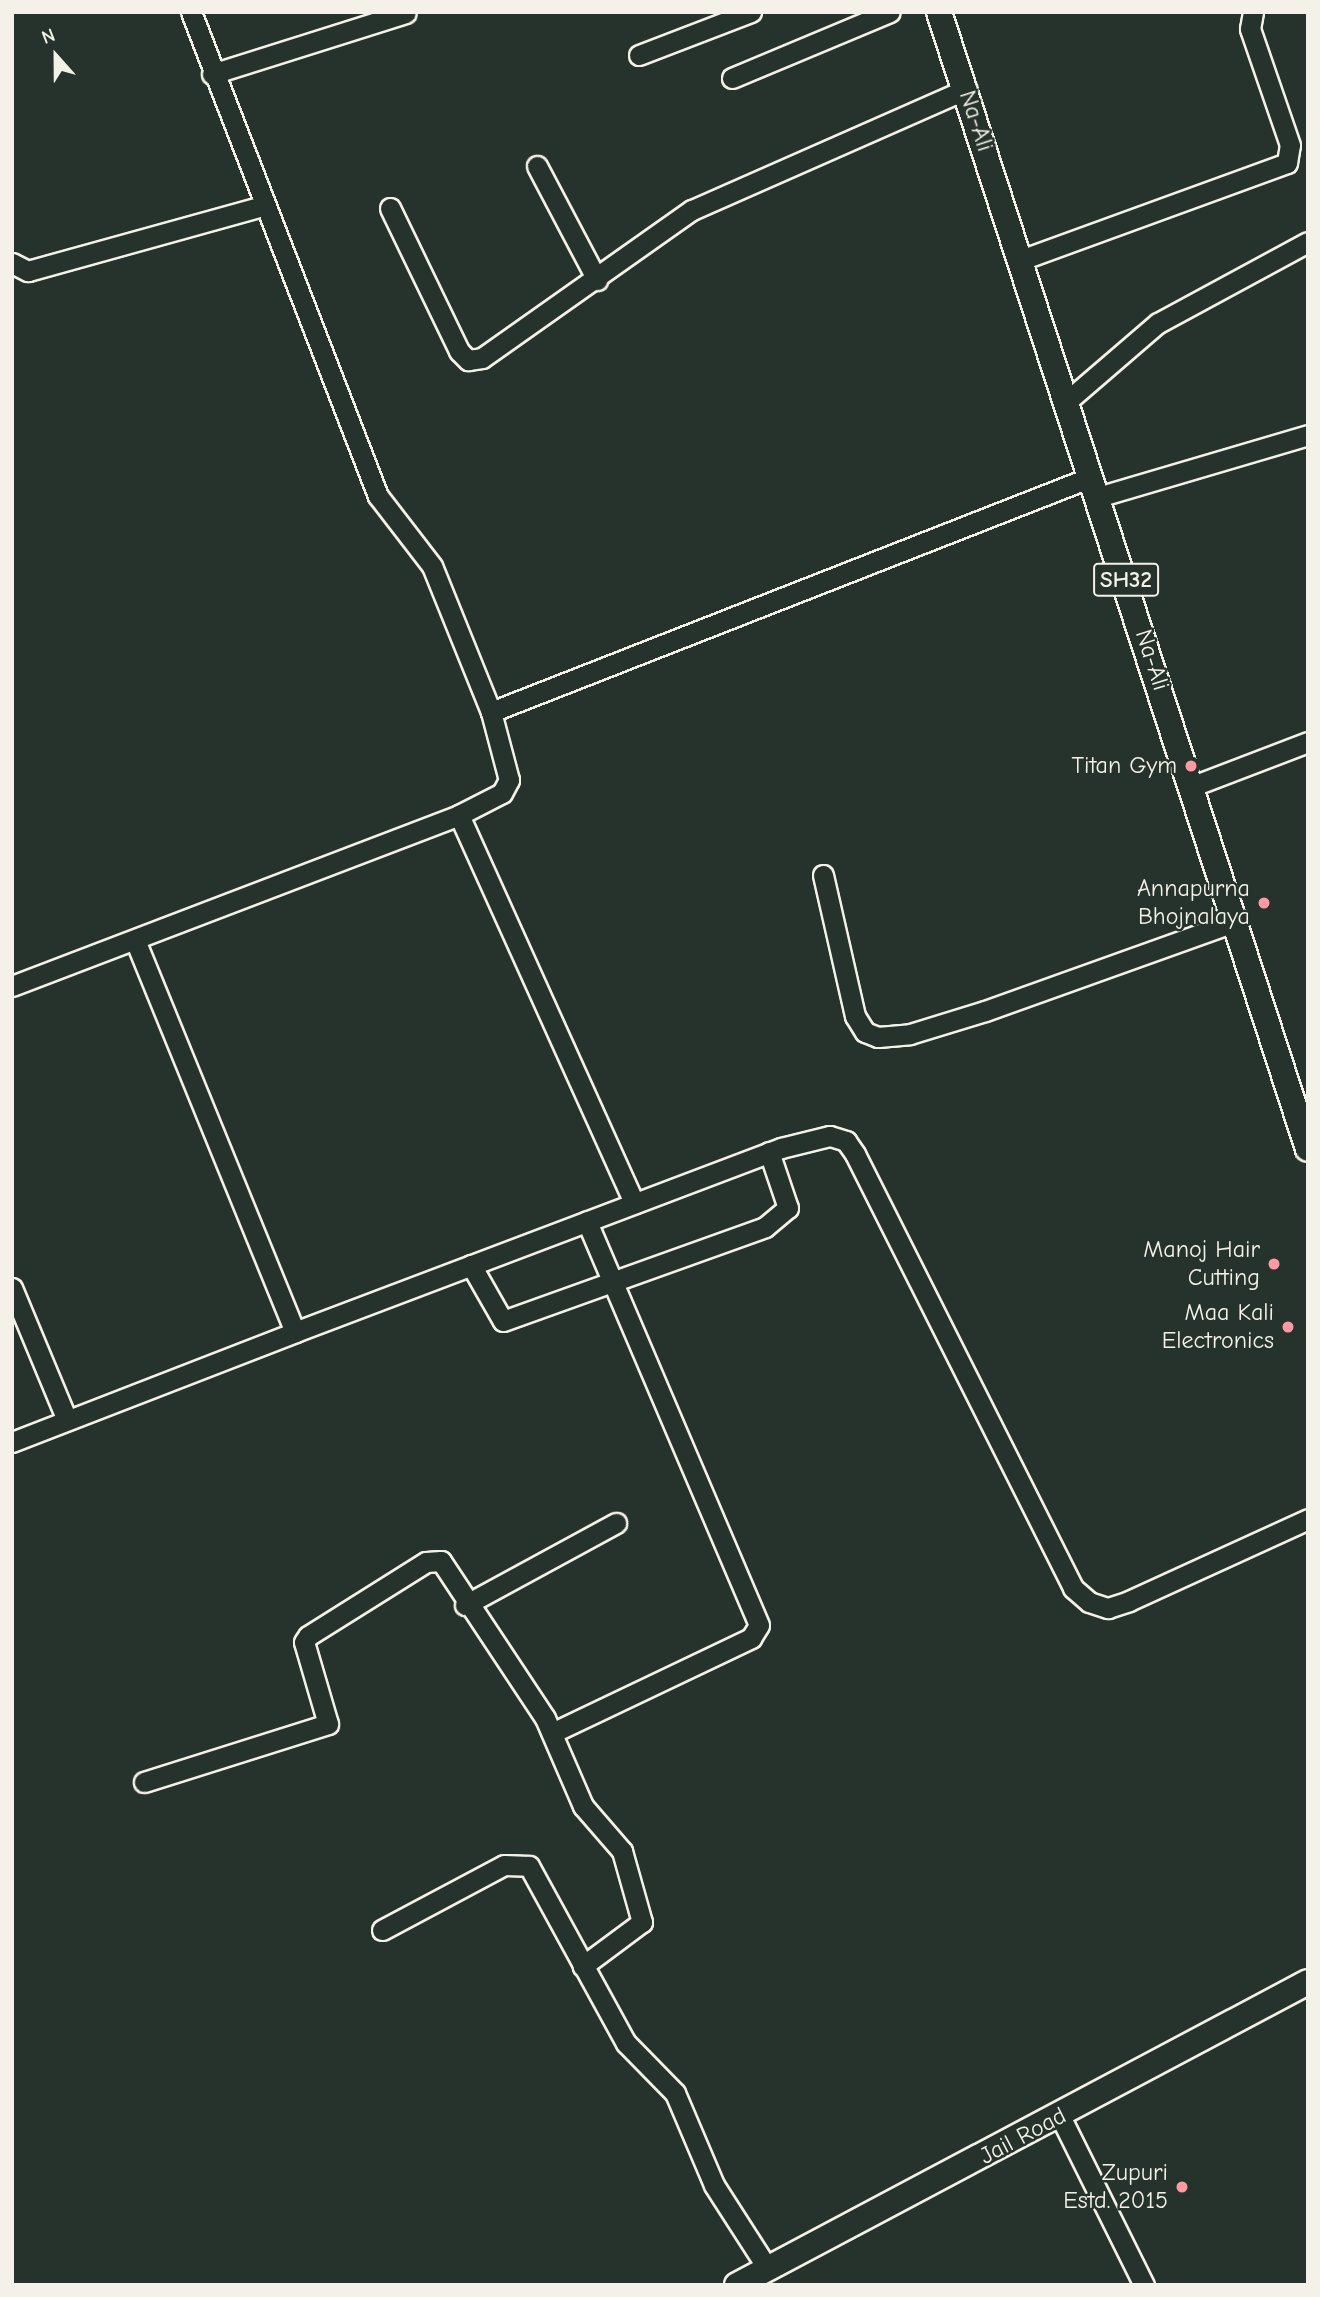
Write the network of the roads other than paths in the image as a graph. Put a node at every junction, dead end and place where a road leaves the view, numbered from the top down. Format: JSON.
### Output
{"nodes":[{"id":1,"x":191,"y":12,"type":"edge"},
{"id":2,"x":751,"y":12,"type":"edge"},
{"id":3,"x":890,"y":12,"type":"edge"},
{"id":4,"x":939,"y":12,"type":"edge"},
{"id":5,"x":1253,"y":12,"type":"edge"},
{"id":6,"x":406,"y":13,"type":"edge"},
{"id":7,"x":639,"y":55,"type":"dead end"},
{"id":8,"x":212,"y":74,"type":"junction"},
{"id":9,"x":732,"y":78,"type":"dead end"},
{"id":10,"x":966,"y":89,"type":"junction"},
{"id":11,"x":537,"y":166,"type":"dead end"},
{"id":12,"x":262,"y":206,"type":"junction"},
{"id":13,"x":390,"y":208,"type":"dead end"},
{"id":14,"x":1308,"y":242,"type":"edge"},
{"id":15,"x":1018,"y":261,"type":"junction"},
{"id":16,"x":12,"y":263,"type":"edge"},
{"id":17,"x":597,"y":280,"type":"junction"},
{"id":18,"x":1066,"y":402,"type":"junction"},
{"id":19,"x":1308,"y":435,"type":"edge"},
{"id":20,"x":1095,"y":487,"type":"junction"},
{"id":21,"x":491,"y":712,"type":"junction"},
{"id":22,"x":1308,"y":742,"type":"edge"},
{"id":23,"x":1193,"y":786,"type":"junction"},
{"id":24,"x":459,"y":815,"type":"junction"},
{"id":25,"x":823,"y":875,"type":"dead end"},
{"id":26,"x":1237,"y":921,"type":"junction"},
{"id":27,"x":135,"y":940,"type":"junction"},
{"id":28,"x":12,"y":986,"type":"edge"},
{"id":29,"x":1308,"y":1149,"type":"edge"},
{"id":30,"x":769,"y":1152,"type":"junction"},
{"id":31,"x":634,"y":1203,"type":"junction"},
{"id":32,"x":587,"y":1221,"type":"junction"},
{"id":33,"x":471,"y":1265,"type":"junction"},
{"id":34,"x":614,"y":1283,"type":"junction"},
{"id":35,"x":12,"y":1288,"type":"edge"},
{"id":36,"x":295,"y":1332,"type":"junction"},
{"id":37,"x":67,"y":1420,"type":"junction"},
{"id":38,"x":12,"y":1441,"type":"edge"},
{"id":39,"x":1308,"y":1519,"type":"edge"},
{"id":40,"x":616,"y":1523,"type":"dead end"},
{"id":41,"x":465,"y":1605,"type":"junction"},
{"id":42,"x":552,"y":1733,"type":"junction"},
{"id":43,"x":144,"y":1782,"type":"dead end"},
{"id":44,"x":382,"y":1930,"type":"dead end"},
{"id":45,"x":583,"y":1966,"type":"junction"},
{"id":46,"x":1308,"y":1982,"type":"edge"},
{"id":47,"x":1060,"y":2116,"type":"junction"},
{"id":48,"x":768,"y":2269,"type":"junction"},
{"id":49,"x":737,"y":2285,"type":"edge"},
{"id":50,"x":1144,"y":2285,"type":"edge"}],
"edges":[{"from":1,"to":8,"type":"street"},
{"from":2,"to":7,"type":"street"},
{"from":3,"to":9,"type":"street"},
{"from":4,"to":10,"type":"main road","name":"Na-Ali","number":"SH32"},
{"from":5,"to":15,"type":"street"},
{"from":6,"to":8,"type":"street"},
{"from":8,"to":12,"type":"street"},
{"from":10,"to":15,"type":"main road","name":"Na-Ali","number":"SH32"},
{"from":10,"to":17,"type":"street"},
{"from":11,"to":17,"type":"street"},
{"from":12,"to":16,"type":"street"},
{"from":12,"to":21,"type":"street"},
{"from":13,"to":17,"type":"street"},
{"from":14,"to":18,"type":"street"},
{"from":15,"to":18,"type":"main road","name":"Na-Ali","number":"SH32"},
{"from":18,"to":20,"type":"main road","name":"Na-Ali","number":"SH32"},
{"from":19,"to":20,"type":"street"},
{"from":20,"to":21,"type":"street"},
{"from":20,"to":23,"type":"main road","name":"Na-Ali","number":"SH32"},
{"from":21,"to":24,"type":"street"},
{"from":22,"to":23,"type":"street"},
{"from":23,"to":26,"type":"main road","name":"Na-Ali","number":"SH32"},
{"from":24,"to":27,"type":"street"},
{"from":24,"to":31,"type":"street"},
{"from":25,"to":26,"type":"street"},
{"from":26,"to":29,"type":"main road","name":"Na-Ali","number":"SH32"},
{"from":27,"to":28,"type":"street"},
{"from":27,"to":36,"type":"street"},
{"from":30,"to":31,"type":"street"},
{"from":30,"to":34,"type":"street"},
{"from":30,"to":39,"type":"street"},
{"from":31,"to":32,"type":"street"},
{"from":32,"to":33,"type":"street"},
{"from":32,"to":34,"type":"street"},
{"from":33,"to":34,"type":"street"},
{"from":33,"to":36,"type":"street"},
{"from":34,"to":42,"type":"street"},
{"from":35,"to":37,"type":"street"},
{"from":36,"to":37,"type":"street"},
{"from":37,"to":38,"type":"street"},
{"from":40,"to":41,"type":"street"},
{"from":41,"to":42,"type":"street"},
{"from":41,"to":43,"type":"street"},
{"from":42,"to":45,"type":"street"},
{"from":44,"to":45,"type":"street"},
{"from":45,"to":48,"type":"street"},
{"from":46,"to":47,"type":"main road","name":"Jail Road"},
{"from":47,"to":48,"type":"main road","name":"Jail Road"},
{"from":47,"to":50,"type":"street"},
{"from":48,"to":49,"type":"main road","name":"Jail Road"}]}
